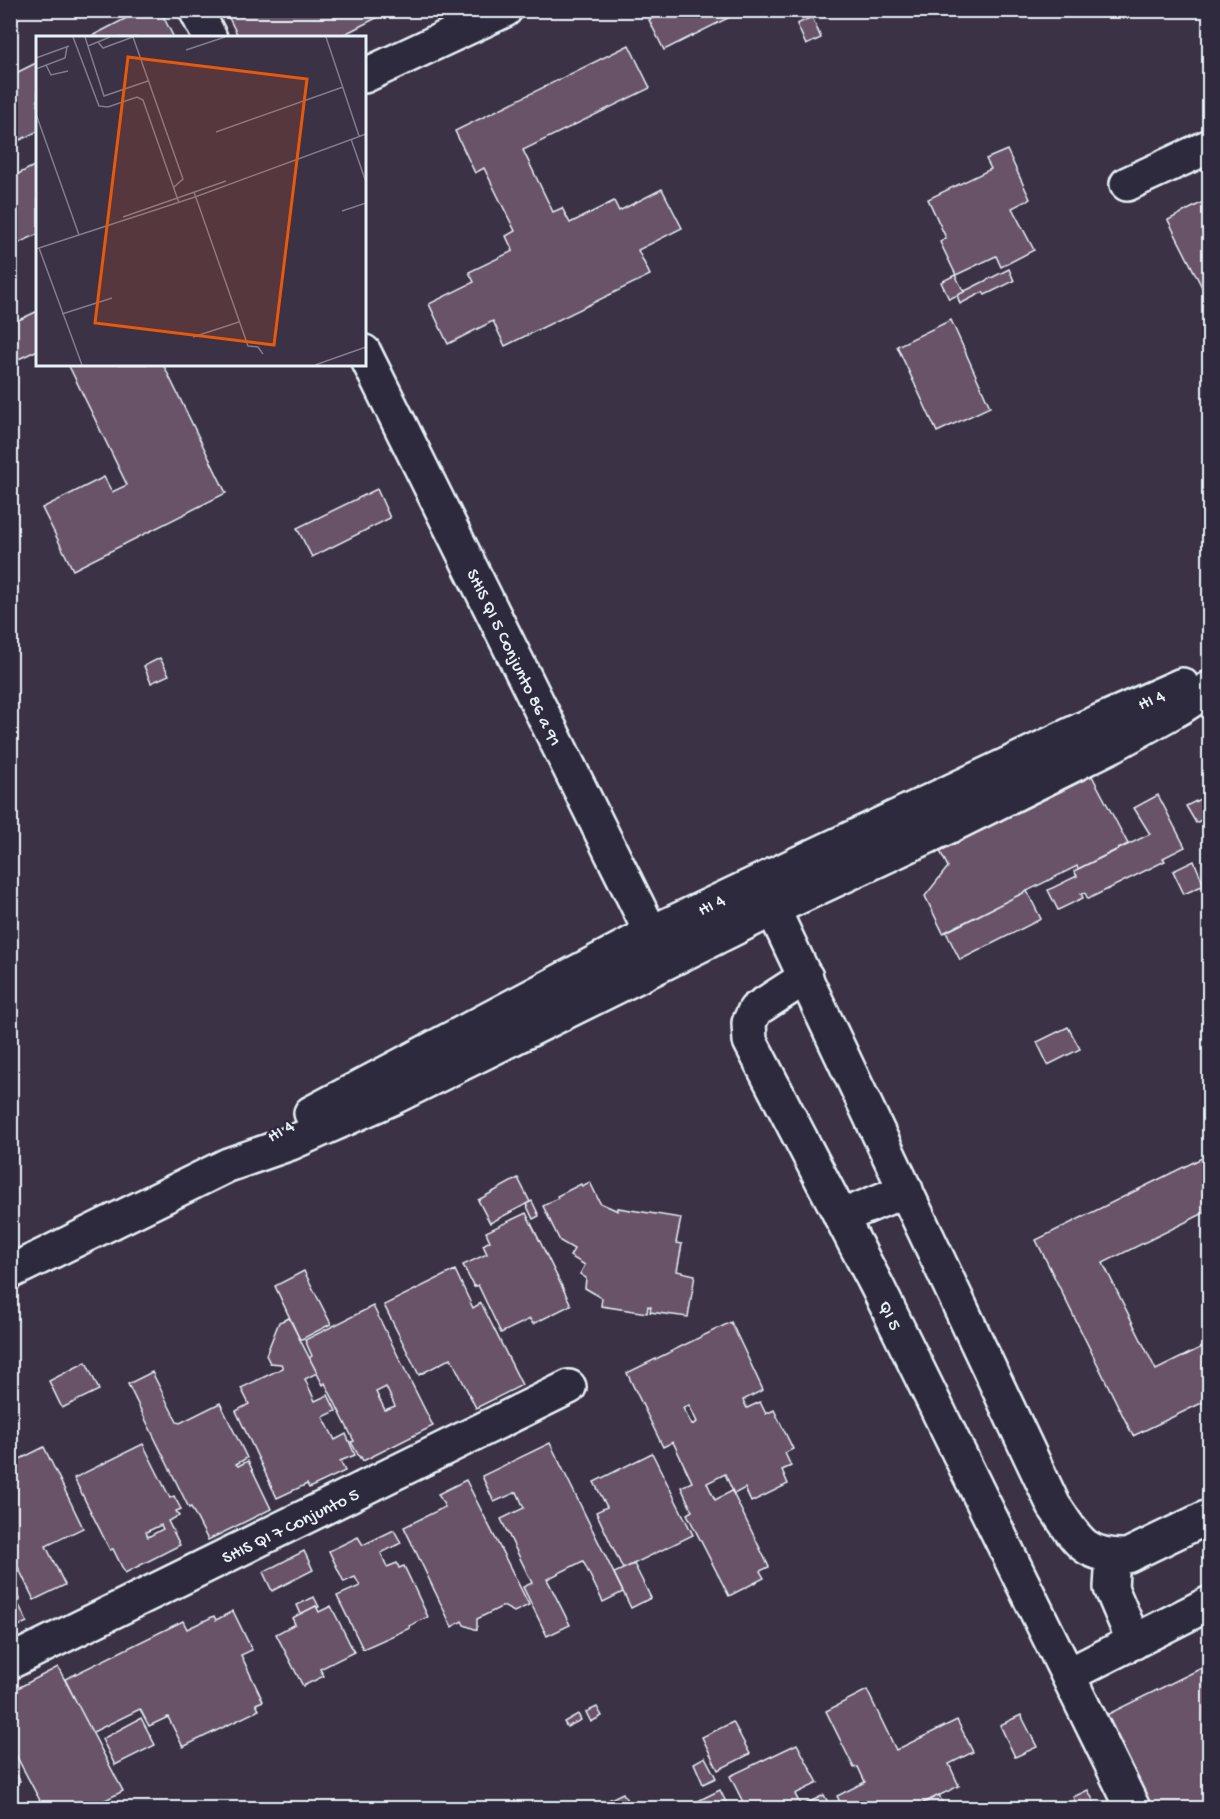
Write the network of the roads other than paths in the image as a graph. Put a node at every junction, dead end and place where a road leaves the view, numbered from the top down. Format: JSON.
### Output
{"nodes":[{"id":1,"x":196,"y":10,"type":"edge"},
{"id":2,"x":505,"y":10,"type":"edge"},
{"id":3,"x":209,"y":36,"type":"edge"},
{"id":4,"x":366,"y":75,"type":"edge"},
{"id":5,"x":1209,"y":146,"type":"edge"},
{"id":6,"x":1127,"y":184,"type":"dead end"},
{"id":7,"x":366,"y":356,"type":"edge"},
{"id":8,"x":1209,"y":675,"type":"edge"},
{"id":9,"x":1209,"y":688,"type":"edge"},
{"id":10,"x":766,"y":895,"type":"junction"},
{"id":11,"x":651,"y":933,"type":"junction"},
{"id":12,"x":665,"y":963,"type":"junction"},
{"id":13,"x":807,"y":977,"type":"junction"},
{"id":14,"x":228,"y":1165,"type":"junction"},
{"id":15,"x":906,"y":1190,"type":"junction"},
{"id":16,"x":841,"y":1216,"type":"junction"},
{"id":17,"x":10,"y":1272,"type":"edge"},
{"id":18,"x":569,"y":1387,"type":"dead end"},
{"id":19,"x":1209,"y":1516,"type":"edge"},
{"id":20,"x":1113,"y":1556,"type":"junction"},
{"id":21,"x":1209,"y":1603,"type":"edge"},
{"id":22,"x":1134,"y":1642,"type":"junction"},
{"id":23,"x":10,"y":1662,"type":"edge"},
{"id":24,"x":1068,"y":1676,"type":"junction"},
{"id":25,"x":1133,"y":1809,"type":"edge"}],
"edges":[{"from":1,"to":3,"type":"street"},
{"from":2,"to":4,"type":"street"},
{"from":5,"to":6,"type":"street"},
{"from":7,"to":11,"type":"street","name":"SHIS QI 5 Conjunto 86 a 91"},
{"from":8,"to":10,"type":"street","name":"HI 4"},
{"from":9,"to":10,"type":"street","name":"HI 4"},
{"from":10,"to":11,"type":"street","name":"HI 4"},
{"from":10,"to":12,"type":"street","name":"HI 4"},
{"from":10,"to":13,"type":"street"},
{"from":11,"to":12,"type":"street","name":"SHIS QI 5 Conjunto 86 a 91"},
{"from":11,"to":14,"type":"street","name":"HI 4"},
{"from":12,"to":14,"type":"street","name":"HI 4"},
{"from":13,"to":15,"type":"street"},
{"from":13,"to":16,"type":"street","name":"QI 5"},
{"from":14,"to":17,"type":"street","name":"HI 4"},
{"from":15,"to":16,"type":"street"},
{"from":15,"to":20,"type":"street"},
{"from":16,"to":24,"type":"street","name":"QI 5"},
{"from":18,"to":23,"type":"street","name":"SHIS QI 7 Conjunto 5"},
{"from":19,"to":20,"type":"street"},
{"from":20,"to":22,"type":"street"},
{"from":21,"to":22,"type":"street"},
{"from":22,"to":24,"type":"street"},
{"from":24,"to":25,"type":"street","name":"QI 5"}]}
